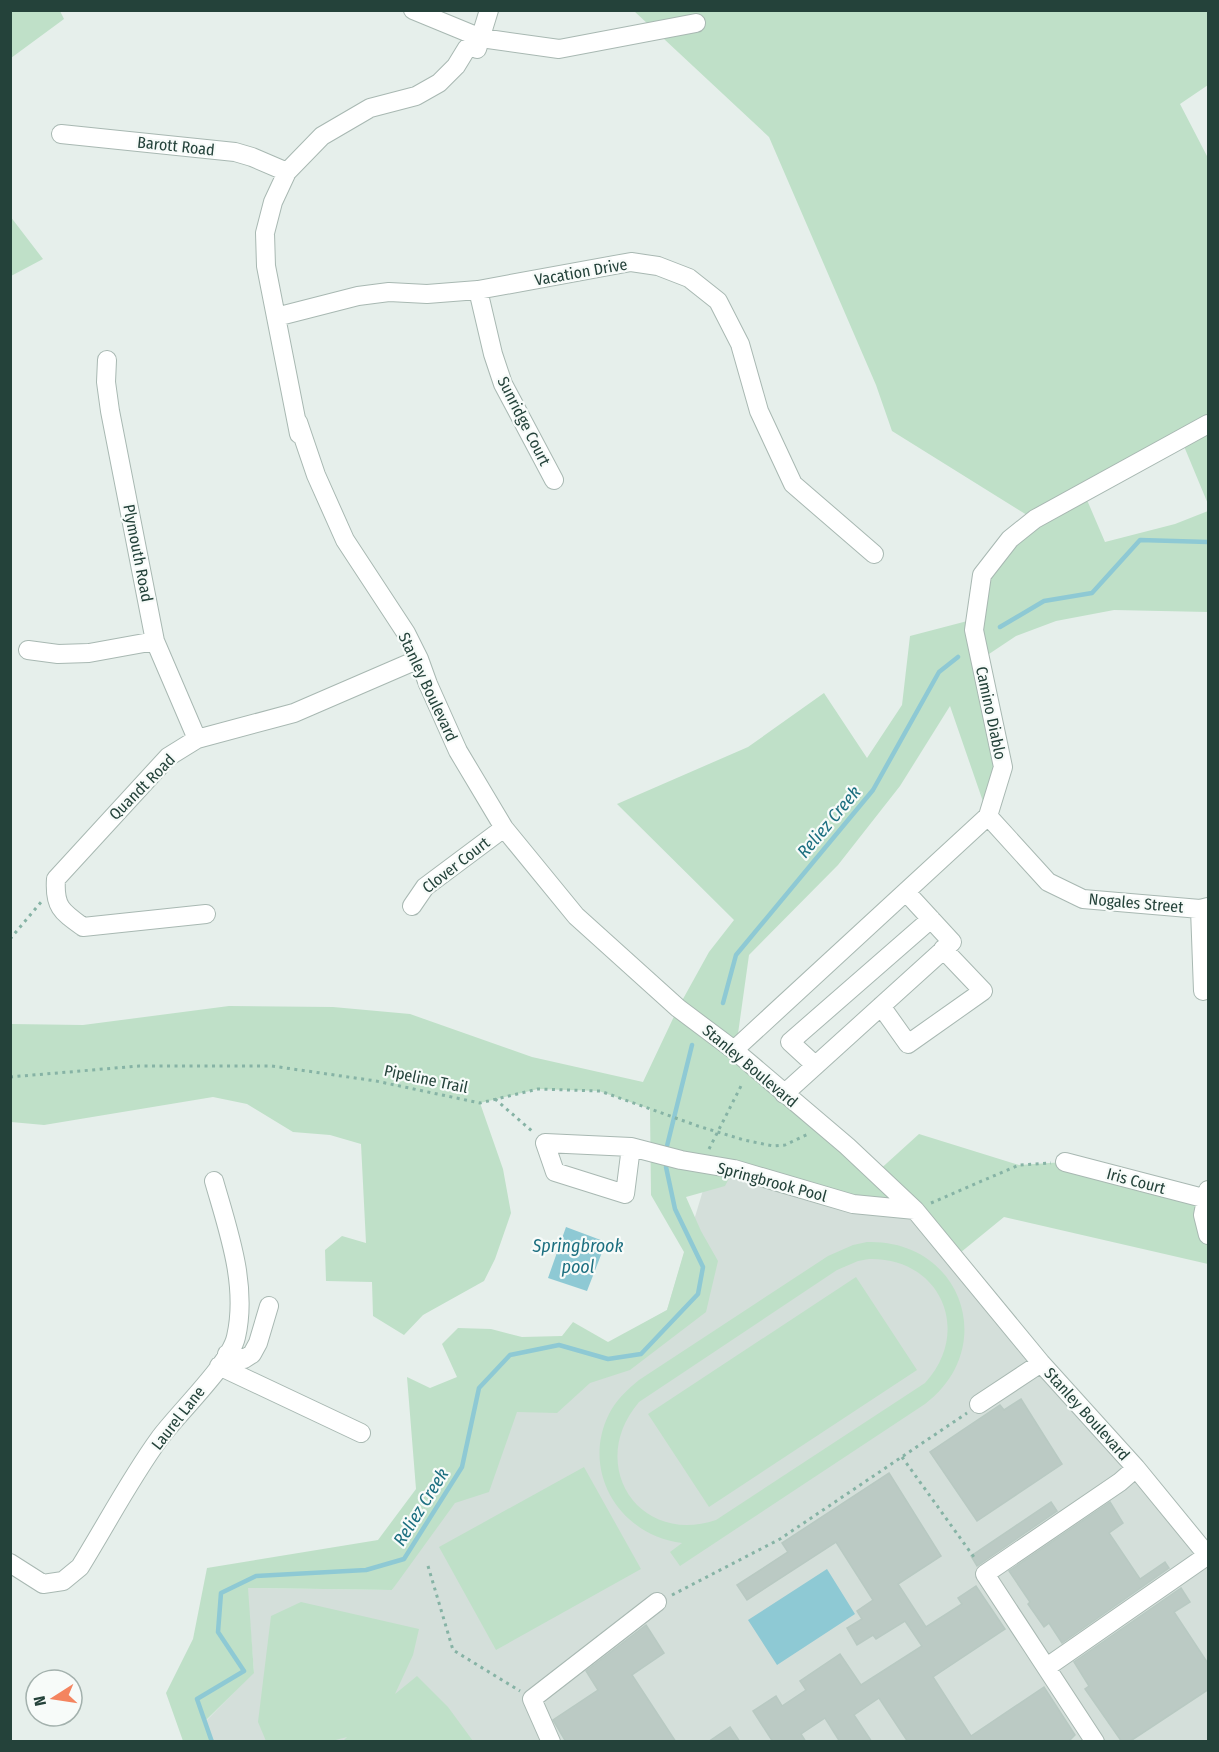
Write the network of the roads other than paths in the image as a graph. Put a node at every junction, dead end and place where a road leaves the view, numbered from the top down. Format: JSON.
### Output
{"nodes":[{"id":1,"x":413,"y":10,"type":"edge"},
{"id":2,"x":489,"y":10,"type":"edge"},
{"id":3,"x":696,"y":23,"type":"dead end"},
{"id":4,"x":479,"y":42,"type":"junction"},
{"id":5,"x":61,"y":134,"type":"dead end"},
{"id":6,"x":287,"y":172,"type":"junction"},
{"id":7,"x":478,"y":290,"type":"junction"},
{"id":8,"x":276,"y":317,"type":"junction"},
{"id":9,"x":107,"y":360,"type":"dead end"},
{"id":10,"x":1209,"y":424,"type":"edge"},
{"id":11,"x":555,"y":480,"type":"dead end"},
{"id":12,"x":874,"y":554,"type":"dead end"},
{"id":13,"x":155,"y":641,"type":"junction"},
{"id":14,"x":28,"y":650,"type":"dead end"},
{"id":15,"x":419,"y":659,"type":"junction"},
{"id":16,"x":197,"y":739,"type":"junction"},
{"id":17,"x":988,"y":816,"type":"junction"},
{"id":18,"x":504,"y":828,"type":"junction"},
{"id":19,"x":906,"y":892,"type":"junction"},
{"id":20,"x":412,"y":906,"type":"dead end"},
{"id":21,"x":1204,"y":908,"type":"edge"},
{"id":22,"x":206,"y":914,"type":"dead end"},
{"id":23,"x":931,"y":919,"type":"junction"},
{"id":24,"x":943,"y":949,"type":"junction"},
{"id":25,"x":1203,"y":991,"type":"dead end"},
{"id":26,"x":881,"y":1006,"type":"junction"},
{"id":27,"x":734,"y":1050,"type":"junction"},
{"id":28,"x":815,"y":1065,"type":"junction"},
{"id":29,"x":784,"y":1094,"type":"junction"},
{"id":30,"x":631,"y":1147,"type":"junction"},
{"id":31,"x":1065,"y":1162,"type":"road end"},
{"id":32,"x":214,"y":1181,"type":"dead end"},
{"id":33,"x":1208,"y":1195,"type":"edge"},
{"id":34,"x":915,"y":1210,"type":"junction"},
{"id":35,"x":1209,"y":1235,"type":"edge"},
{"id":36,"x":269,"y":1306,"type":"dead end"},
{"id":37,"x":223,"y":1360,"type":"junction"},
{"id":38,"x":1041,"y":1363,"type":"junction"},
{"id":39,"x":979,"y":1404,"type":"road end"},
{"id":40,"x":361,"y":1433,"type":"dead end"},
{"id":41,"x":1136,"y":1468,"type":"junction"},
{"id":42,"x":1208,"y":1556,"type":"edge"},
{"id":43,"x":10,"y":1563,"type":"edge"},
{"id":44,"x":657,"y":1602,"type":"road end"},
{"id":45,"x":1047,"y":1667,"type":"junction"},
{"id":46,"x":550,"y":1742,"type":"edge"},
{"id":47,"x":1095,"y":1742,"type":"edge"}],
"edges":[{"from":1,"to":4,"type":"street"},
{"from":2,"to":4,"type":"street","name":"Stanley Boulevard"},
{"from":3,"to":4,"type":"street"},
{"from":4,"to":6,"type":"street","name":"Stanley Boulevard"},
{"from":5,"to":6,"type":"street","name":"Barott Road"},
{"from":6,"to":8,"type":"street","name":"Stanley Boulevard"},
{"from":7,"to":8,"type":"street","name":"Vacation Drive"},
{"from":7,"to":11,"type":"street","name":"Sunridge Court"},
{"from":7,"to":12,"type":"street","name":"Vacation Drive"},
{"from":8,"to":15,"type":"street","name":"Stanley Boulevard"},
{"from":9,"to":13,"type":"street","name":"Plymouth Road"},
{"from":10,"to":17,"type":"street","name":"Camino Diablo"},
{"from":13,"to":14,"type":"street"},
{"from":13,"to":16,"type":"street","name":"Plymouth Road"},
{"from":15,"to":16,"type":"street","name":"Quandt Road"},
{"from":15,"to":18,"type":"street","name":"Stanley Boulevard"},
{"from":16,"to":22,"type":"street","name":"Quandt Road"},
{"from":17,"to":19,"type":"street"},
{"from":17,"to":21,"type":"street","name":"Nogales Street"},
{"from":18,"to":20,"type":"street","name":"Clover Court"},
{"from":18,"to":27,"type":"street","name":"Stanley Boulevard"},
{"from":19,"to":23,"type":"street"},
{"from":19,"to":27,"type":"street"},
{"from":21,"to":25,"type":"street"},
{"from":23,"to":24,"type":"street"},
{"from":23,"to":28,"type":"street"},
{"from":24,"to":26,"type":"street"},
{"from":24,"to":26,"type":"street"},
{"from":26,"to":28,"type":"street"},
{"from":27,"to":29,"type":"street","name":"Stanley Boulevard"},
{"from":28,"to":29,"type":"street"},
{"from":29,"to":34,"type":"street","name":"Stanley Boulevard"},
{"from":30,"to":30,"type":"street","name":"Springbrook Pool"},
{"from":30,"to":34,"type":"street","name":"Springbrook Pool"},
{"from":31,"to":33,"type":"street","name":"Iris Court"},
{"from":32,"to":37,"type":"street","name":"Laurel Lane"},
{"from":33,"to":35,"type":"street"},
{"from":34,"to":38,"type":"street","name":"Stanley Boulevard"},
{"from":36,"to":37,"type":"street"},
{"from":37,"to":40,"type":"street"},
{"from":37,"to":43,"type":"street","name":"Laurel Lane"},
{"from":38,"to":39,"type":"street"},
{"from":38,"to":41,"type":"street","name":"Stanley Boulevard"},
{"from":41,"to":42,"type":"street","name":"Stanley Boulevard"},
{"from":41,"to":45,"type":"street"},
{"from":42,"to":45,"type":"street"},
{"from":44,"to":46,"type":"street"},
{"from":45,"to":47,"type":"street"}]}
